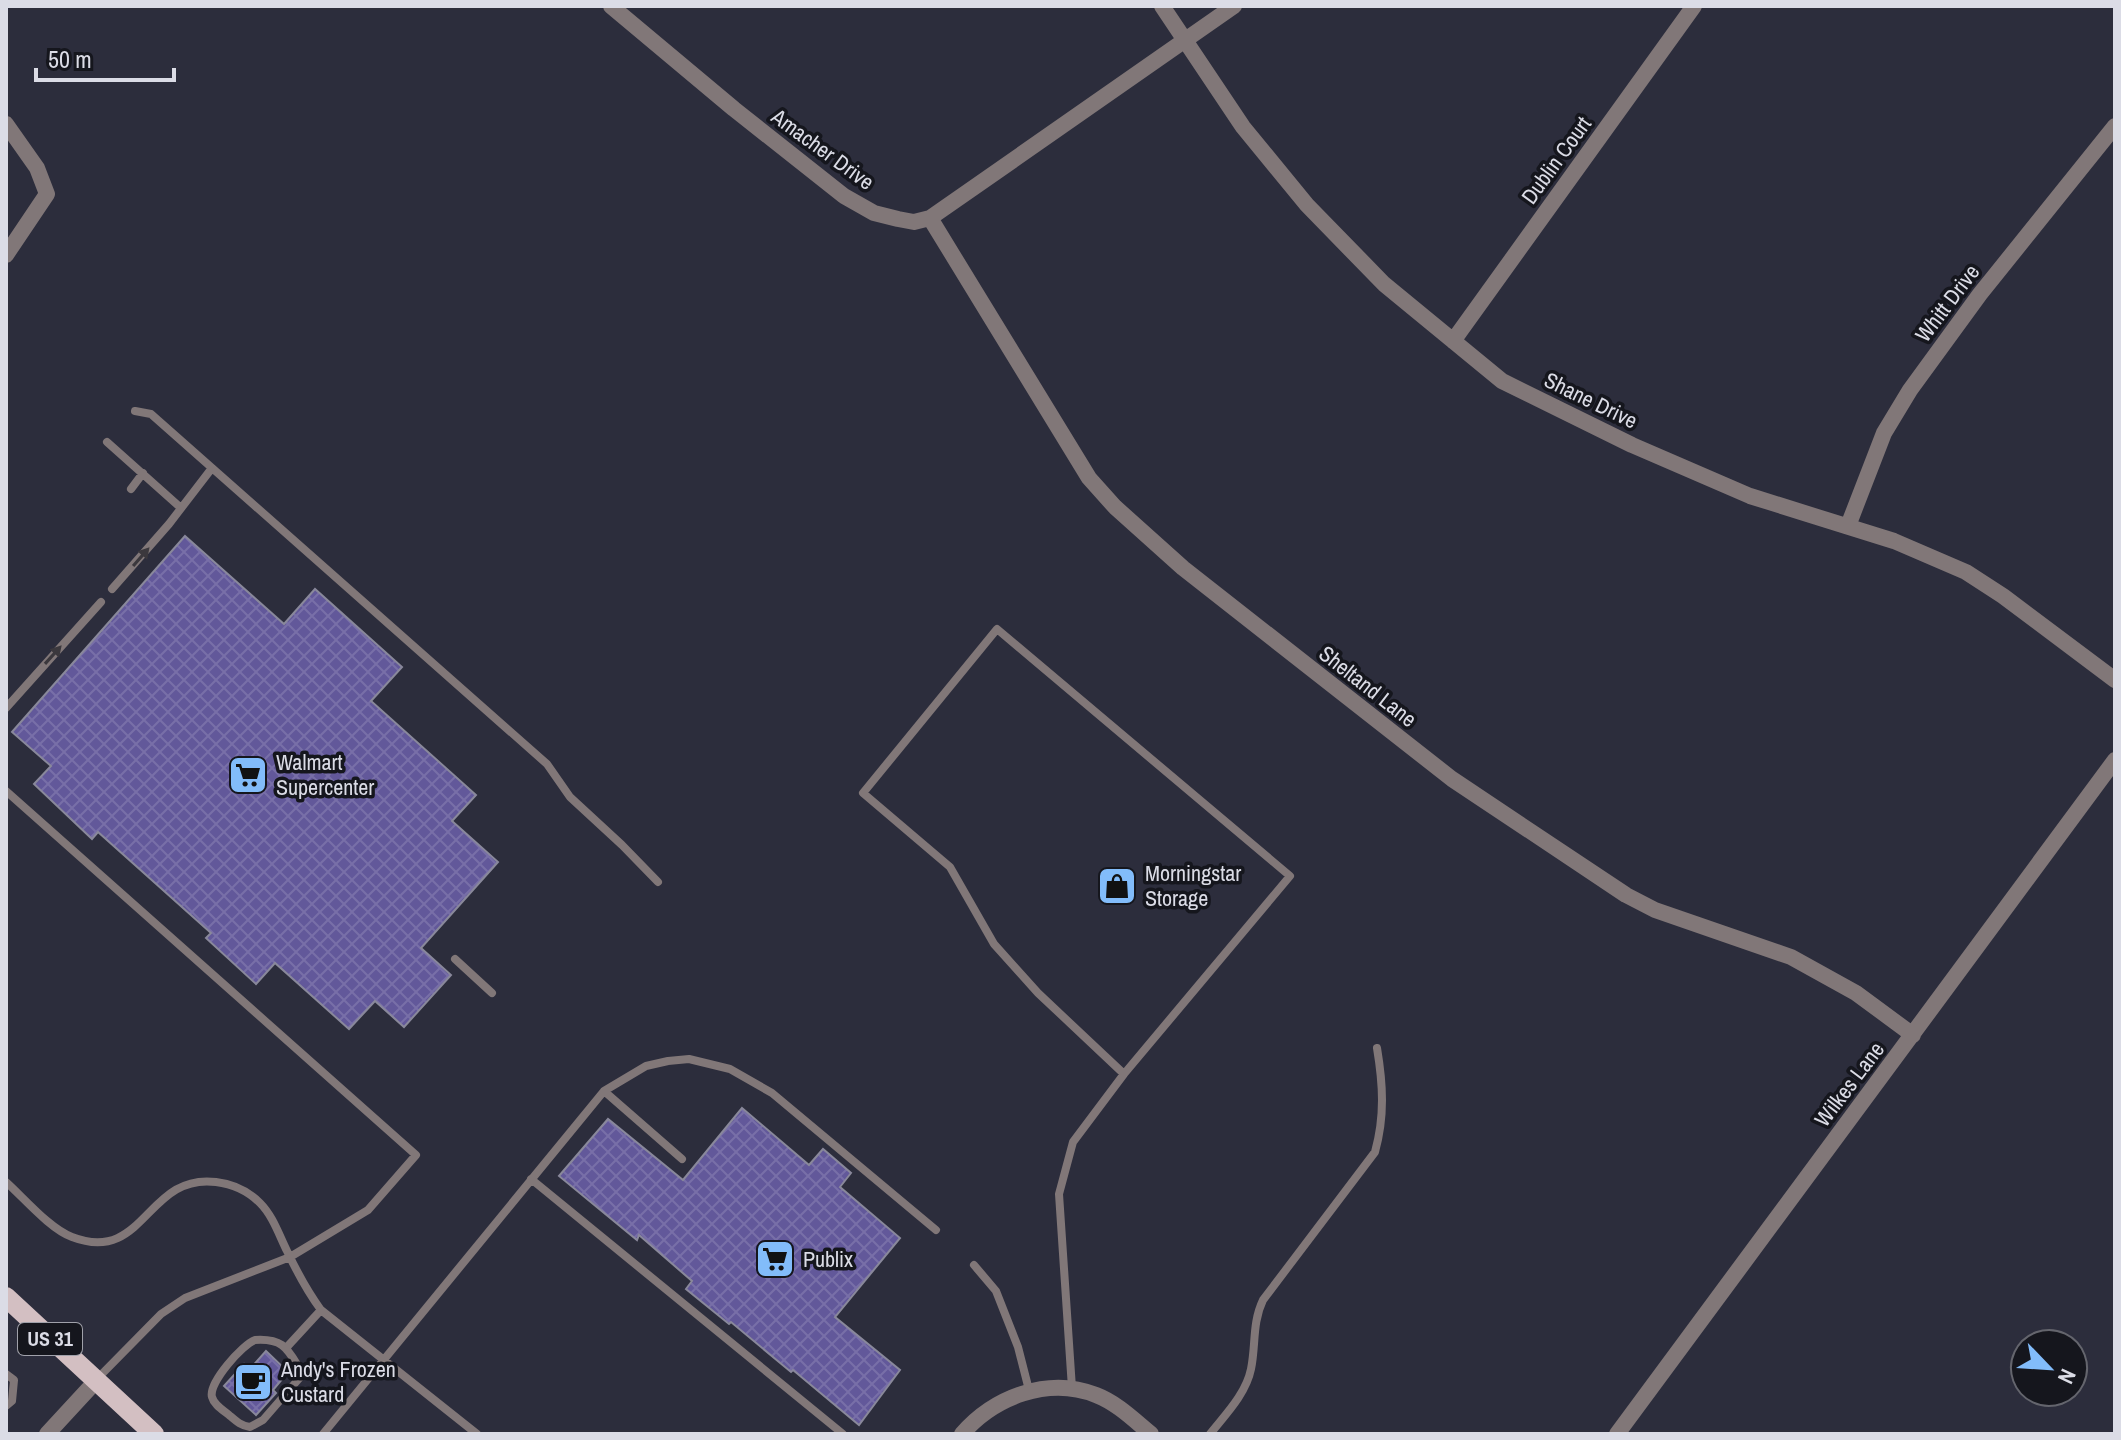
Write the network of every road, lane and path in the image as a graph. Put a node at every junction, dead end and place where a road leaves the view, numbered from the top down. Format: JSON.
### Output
{"nodes":[{"id":1,"x":611,"y":6,"type":"edge"},
{"id":2,"x":1162,"y":6,"type":"edge"},
{"id":3,"x":1234,"y":6,"type":"edge"},
{"id":4,"x":1694,"y":6,"type":"edge"},
{"id":5,"x":1187,"y":41,"type":"junction"},
{"id":6,"x":6,"y":124,"type":"edge"},
{"id":7,"x":2115,"y":126,"type":"edge"},
{"id":8,"x":930,"y":218,"type":"junction"},
{"id":9,"x":6,"y":255,"type":"edge"},
{"id":10,"x":1453,"y":341,"type":"junction"},
{"id":11,"x":135,"y":411,"type":"dead end"},
{"id":12,"x":107,"y":442,"type":"dead end"},
{"id":13,"x":212,"y":468,"type":"junction"},
{"id":14,"x":143,"y":473,"type":"junction"},
{"id":15,"x":131,"y":489,"type":"dead end"},
{"id":16,"x":181,"y":508,"type":"junction"},
{"id":17,"x":1848,"y":526,"type":"junction"},
{"id":18,"x":112,"y":589,"type":"dead end"},
{"id":19,"x":101,"y":602,"type":"dead end"},
{"id":20,"x":2115,"y":680,"type":"edge"},
{"id":21,"x":6,"y":708,"type":"edge"},
{"id":22,"x":2115,"y":760,"type":"edge"},
{"id":23,"x":6,"y":791,"type":"edge"},
{"id":24,"x":658,"y":882,"type":"dead end"},
{"id":25,"x":455,"y":959,"type":"dead end"},
{"id":26,"x":492,"y":993,"type":"dead end"},
{"id":27,"x":1913,"y":1035,"type":"junction"},
{"id":28,"x":1377,"y":1048,"type":"dead end"},
{"id":29,"x":1124,"y":1074,"type":"junction"},
{"id":30,"x":604,"y":1091,"type":"junction"},
{"id":31,"x":682,"y":1159,"type":"dead end"},
{"id":32,"x":531,"y":1179,"type":"junction"},
{"id":33,"x":6,"y":1182,"type":"edge"},
{"id":34,"x":936,"y":1230,"type":"dead end"},
{"id":35,"x":290,"y":1257,"type":"junction"},
{"id":36,"x":974,"y":1265,"type":"dead end"},
{"id":37,"x":6,"y":1297,"type":"edge"},
{"id":38,"x":321,"y":1310,"type":"junction"},
{"id":39,"x":286,"y":1348,"type":"junction"},
{"id":40,"x":384,"y":1360,"type":"junction"},
{"id":41,"x":6,"y":1374,"type":"edge"},
{"id":42,"x":95,"y":1382,"type":"junction"},
{"id":43,"x":1072,"y":1388,"type":"junction"},
{"id":44,"x":1029,"y":1390,"type":"junction"},
{"id":45,"x":6,"y":1406,"type":"edge"},
{"id":46,"x":47,"y":1434,"type":"edge"},
{"id":47,"x":154,"y":1434,"type":"edge"},
{"id":48,"x":323,"y":1434,"type":"edge"},
{"id":49,"x":477,"y":1434,"type":"edge"},
{"id":50,"x":843,"y":1434,"type":"edge"},
{"id":51,"x":962,"y":1434,"type":"edge"},
{"id":52,"x":1151,"y":1434,"type":"edge"},
{"id":53,"x":1210,"y":1434,"type":"edge"},
{"id":54,"x":1617,"y":1434,"type":"edge"}],
"edges":[{"from":1,"to":8,"type":"street","name":"Amacher Drive"},
{"from":2,"to":5,"type":"street","name":"Shane Drive"},
{"from":3,"to":5,"type":"street"},
{"from":4,"to":10,"type":"street","name":"Dublin Court"},
{"from":5,"to":8,"type":"street"},
{"from":5,"to":10,"type":"street","name":"Shane Drive"},
{"from":6,"to":9,"type":"street"},
{"from":7,"to":17,"type":"street","name":"Whitt Drive"},
{"from":8,"to":27,"type":"street","name":"Sheltand Lane"},
{"from":10,"to":17,"type":"street","name":"Shane Drive"},
{"from":11,"to":13,"type":"lane"},
{"from":12,"to":14,"type":"lane"},
{"from":13,"to":16,"type":"lane"},
{"from":13,"to":24,"type":"lane"},
{"from":14,"to":15,"type":"lane"},
{"from":14,"to":16,"type":"lane"},
{"from":18,"to":16,"type":"lane","one_way":true},
{"from":17,"to":20,"type":"street","name":"Shane Drive"},
{"from":21,"to":19,"type":"lane","one_way":true},
{"from":22,"to":27,"type":"street","name":"Wilkes Lane"},
{"from":23,"to":35,"type":"lane"},
{"from":25,"to":26,"type":"lane"},
{"from":27,"to":54,"type":"street","name":"Wilkes Lane"},
{"from":28,"to":53,"type":"lane"},
{"from":29,"to":29,"type":"lane"},
{"from":29,"to":43,"type":"lane"},
{"from":30,"to":31,"type":"lane"},
{"from":30,"to":32,"type":"lane"},
{"from":30,"to":34,"type":"lane"},
{"from":32,"to":40,"type":"lane"},
{"from":32,"to":50,"type":"lane"},
{"from":33,"to":35,"type":"lane"},
{"from":35,"to":38,"type":"lane"},
{"from":35,"to":42,"type":"lane"},
{"from":36,"to":44,"type":"lane"},
{"from":37,"to":42,"type":"main road","number":"US 31"},
{"from":38,"to":39,"type":"lane"},
{"from":38,"to":40,"type":"lane"},
{"from":39,"to":39,"type":"lane"},
{"from":40,"to":48,"type":"lane"},
{"from":40,"to":49,"type":"lane"},
{"from":41,"to":45,"type":"lane"},
{"from":42,"to":46,"type":"street"},
{"from":42,"to":47,"type":"main road","number":"US 31"},
{"from":43,"to":44,"type":"street"},
{"from":43,"to":52,"type":"street"},
{"from":44,"to":51,"type":"street"}]}
